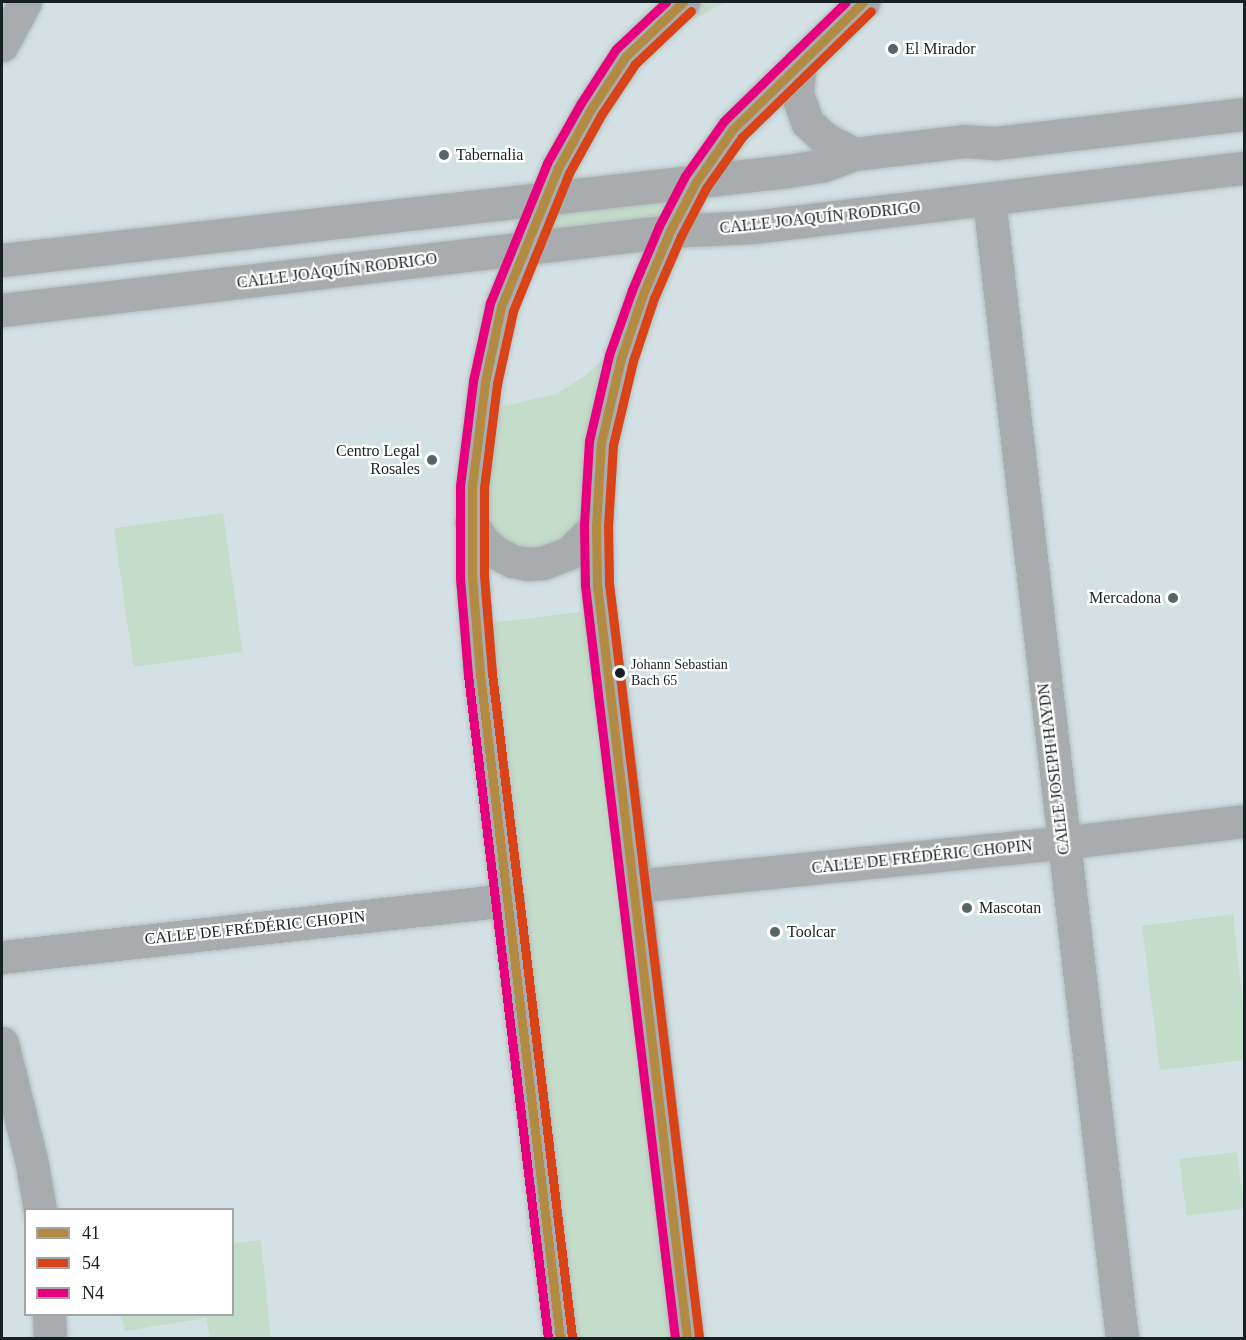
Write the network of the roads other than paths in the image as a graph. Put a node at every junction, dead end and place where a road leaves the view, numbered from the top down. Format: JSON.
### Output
{"nodes":[{"id":1,"x":25,"y":2,"type":"edge"},
{"id":2,"x":683,"y":2,"type":"edge"},
{"id":3,"x":863,"y":2,"type":"edge"},
{"id":4,"x":2,"y":45,"type":"edge"},
{"id":5,"x":800,"y":63,"type":"junction"},
{"id":6,"x":1245,"y":114,"type":"edge"},
{"id":7,"x":854,"y":154,"type":"junction"},
{"id":8,"x":1245,"y":168,"type":"edge"},
{"id":9,"x":696,"y":182,"type":"junction"},
{"id":10,"x":989,"y":199,"type":"junction"},
{"id":11,"x":544,"y":200,"type":"junction"},
{"id":12,"x":670,"y":231,"type":"junction"},
{"id":13,"x":525,"y":248,"type":"junction"},
{"id":14,"x":2,"y":260,"type":"edge"},
{"id":15,"x":2,"y":310,"type":"edge"},
{"id":16,"x":471,"y":522,"type":"junction"},
{"id":17,"x":596,"y":526,"type":"junction"},
{"id":18,"x":1245,"y":821,"type":"edge"},
{"id":19,"x":1062,"y":843,"type":"junction"},
{"id":20,"x":635,"y":886,"type":"junction"},
{"id":21,"x":508,"y":900,"type":"junction"},
{"id":22,"x":2,"y":957,"type":"edge"},
{"id":23,"x":2,"y":1043,"type":"edge"},
{"id":24,"x":40,"y":1208,"type":"edge"},
{"id":25,"x":50,"y":1316,"type":"edge"},
{"id":26,"x":50,"y":1338,"type":"edge"},
{"id":27,"x":560,"y":1338,"type":"edge"},
{"id":28,"x":687,"y":1338,"type":"edge"},
{"id":29,"x":1122,"y":1338,"type":"edge"}],
"edges":[{"from":1,"to":4,"type":"street"},
{"from":2,"to":11,"type":"street"},
{"from":3,"to":5,"type":"street"},
{"from":5,"to":7,"type":"street"},
{"from":5,"to":9,"type":"street"},
{"from":6,"to":7,"type":"street"},
{"from":7,"to":9,"type":"street"},
{"from":8,"to":10,"type":"street","name":"CALLE JOAQUÍN RODRIGO"},
{"from":9,"to":11,"type":"street"},
{"from":9,"to":12,"type":"street"},
{"from":10,"to":12,"type":"street","name":"CALLE JOAQUÍN RODRIGO"},
{"from":10,"to":19,"type":"street","name":"CALLE JOSEPH HAYDN"},
{"from":11,"to":13,"type":"street"},
{"from":11,"to":14,"type":"street"},
{"from":12,"to":13,"type":"street","name":"CALLE JOAQUÍN RODRIGO"},
{"from":12,"to":17,"type":"street"},
{"from":13,"to":15,"type":"street","name":"CALLE JOAQUÍN RODRIGO"},
{"from":13,"to":16,"type":"street"},
{"from":16,"to":17,"type":"street"},
{"from":16,"to":21,"type":"street"},
{"from":17,"to":20,"type":"street"},
{"from":18,"to":19,"type":"street","name":"CALLE DE FRÉDÉRIC CHOPIN"},
{"from":19,"to":20,"type":"street","name":"CALLE DE FRÉDÉRIC CHOPIN"},
{"from":19,"to":29,"type":"street","name":"CALLE JOSEPH HAYDN"},
{"from":20,"to":28,"type":"street"},
{"from":21,"to":22,"type":"street","name":"CALLE DE FRÉDÉRIC CHOPIN"},
{"from":21,"to":27,"type":"street"},
{"from":23,"to":24,"type":"street"},
{"from":25,"to":26,"type":"street"}]}
